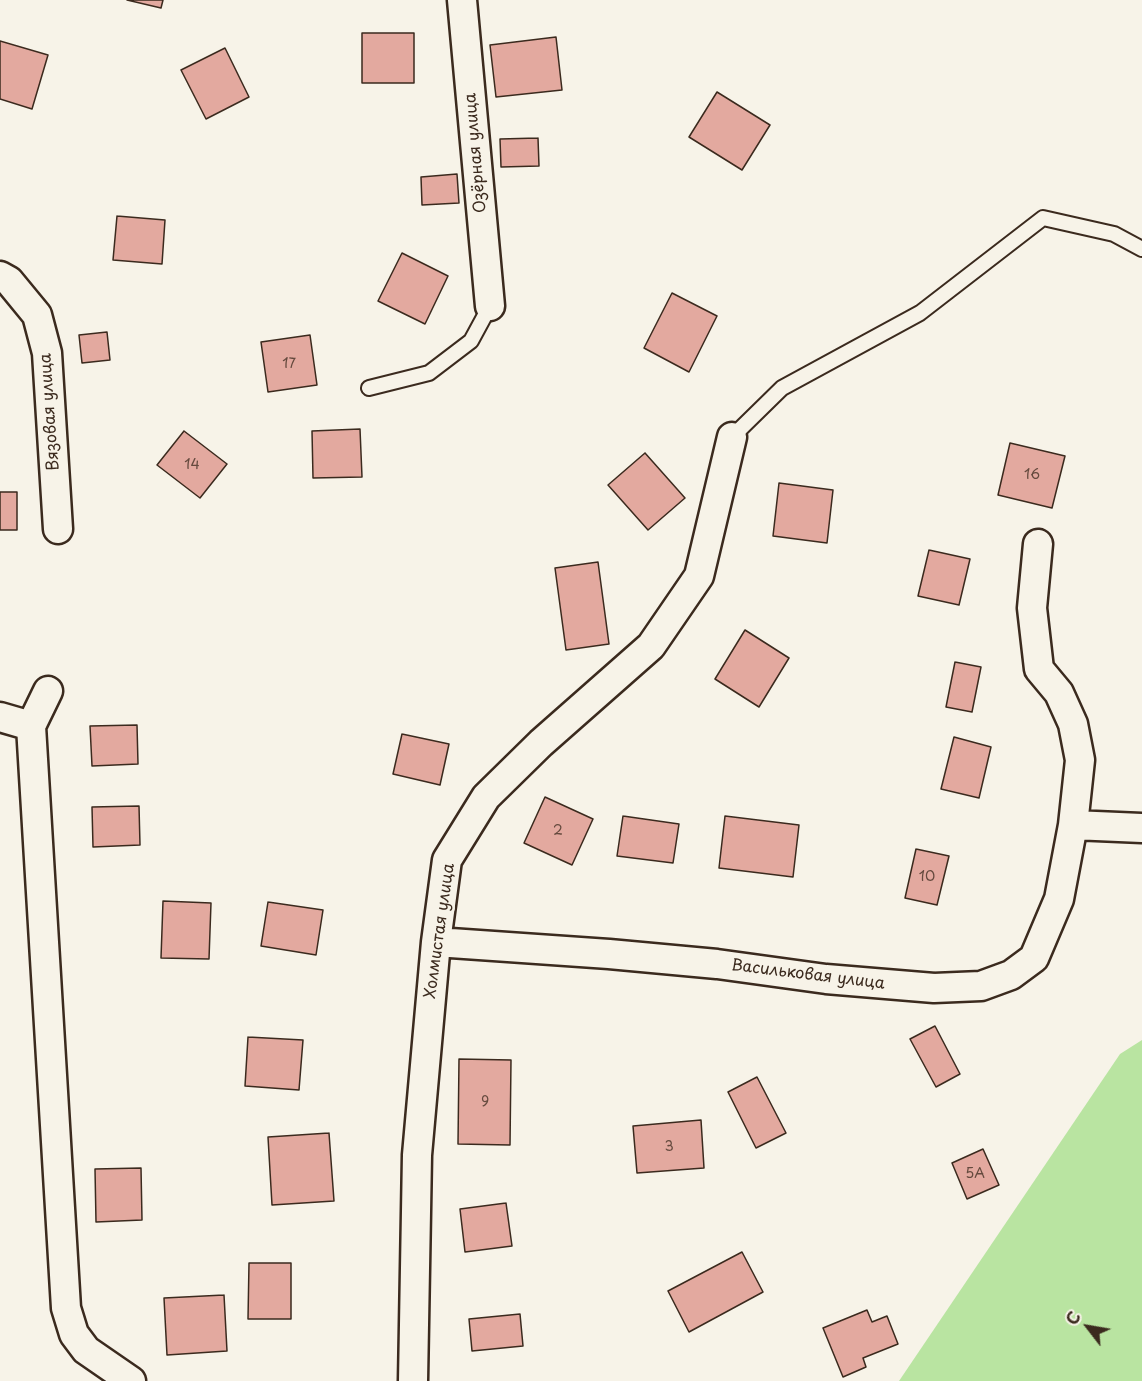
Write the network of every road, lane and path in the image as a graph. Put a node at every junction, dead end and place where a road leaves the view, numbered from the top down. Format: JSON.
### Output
{"nodes":[{"id":1,"x":462,"y":0,"type":"edge"},
{"id":2,"x":1142,"y":249,"type":"edge"},
{"id":3,"x":0,"y":276,"type":"edge"},
{"id":4,"x":490,"y":306,"type":"joint"},
{"id":5,"x":369,"y":388,"type":"dead end"},
{"id":6,"x":732,"y":437,"type":"joint"},
{"id":7,"x":58,"y":529,"type":"dead end"},
{"id":8,"x":1038,"y":544,"type":"dead end"},
{"id":9,"x":48,"y":691,"type":"dead end"},
{"id":10,"x":0,"y":717,"type":"edge"},
{"id":11,"x":31,"y":726,"type":"junction"},
{"id":12,"x":1073,"y":825,"type":"junction"},
{"id":13,"x":1142,"y":828,"type":"edge"},
{"id":14,"x":436,"y":942,"type":"junction"},
{"id":15,"x":130,"y":1381,"type":"edge"},
{"id":16,"x":413,"y":1381,"type":"edge"}],
"edges":[{"from":1,"to":4,"type":"street","name":"Озёрная улица"},
{"from":2,"to":6,"type":"lane"},
{"from":3,"to":7,"type":"street","name":"Вязовая улица"},
{"from":4,"to":5,"type":"lane"},
{"from":6,"to":14,"type":"street","name":"Холмистая улица"},
{"from":8,"to":12,"type":"street","name":"Васильковая улица"},
{"from":9,"to":11,"type":"street"},
{"from":10,"to":11,"type":"street"},
{"from":11,"to":15,"type":"street"},
{"from":12,"to":13,"type":"street"},
{"from":12,"to":14,"type":"street","name":"Васильковая улица"},
{"from":14,"to":16,"type":"street","name":"Холмистая улица"}]}
